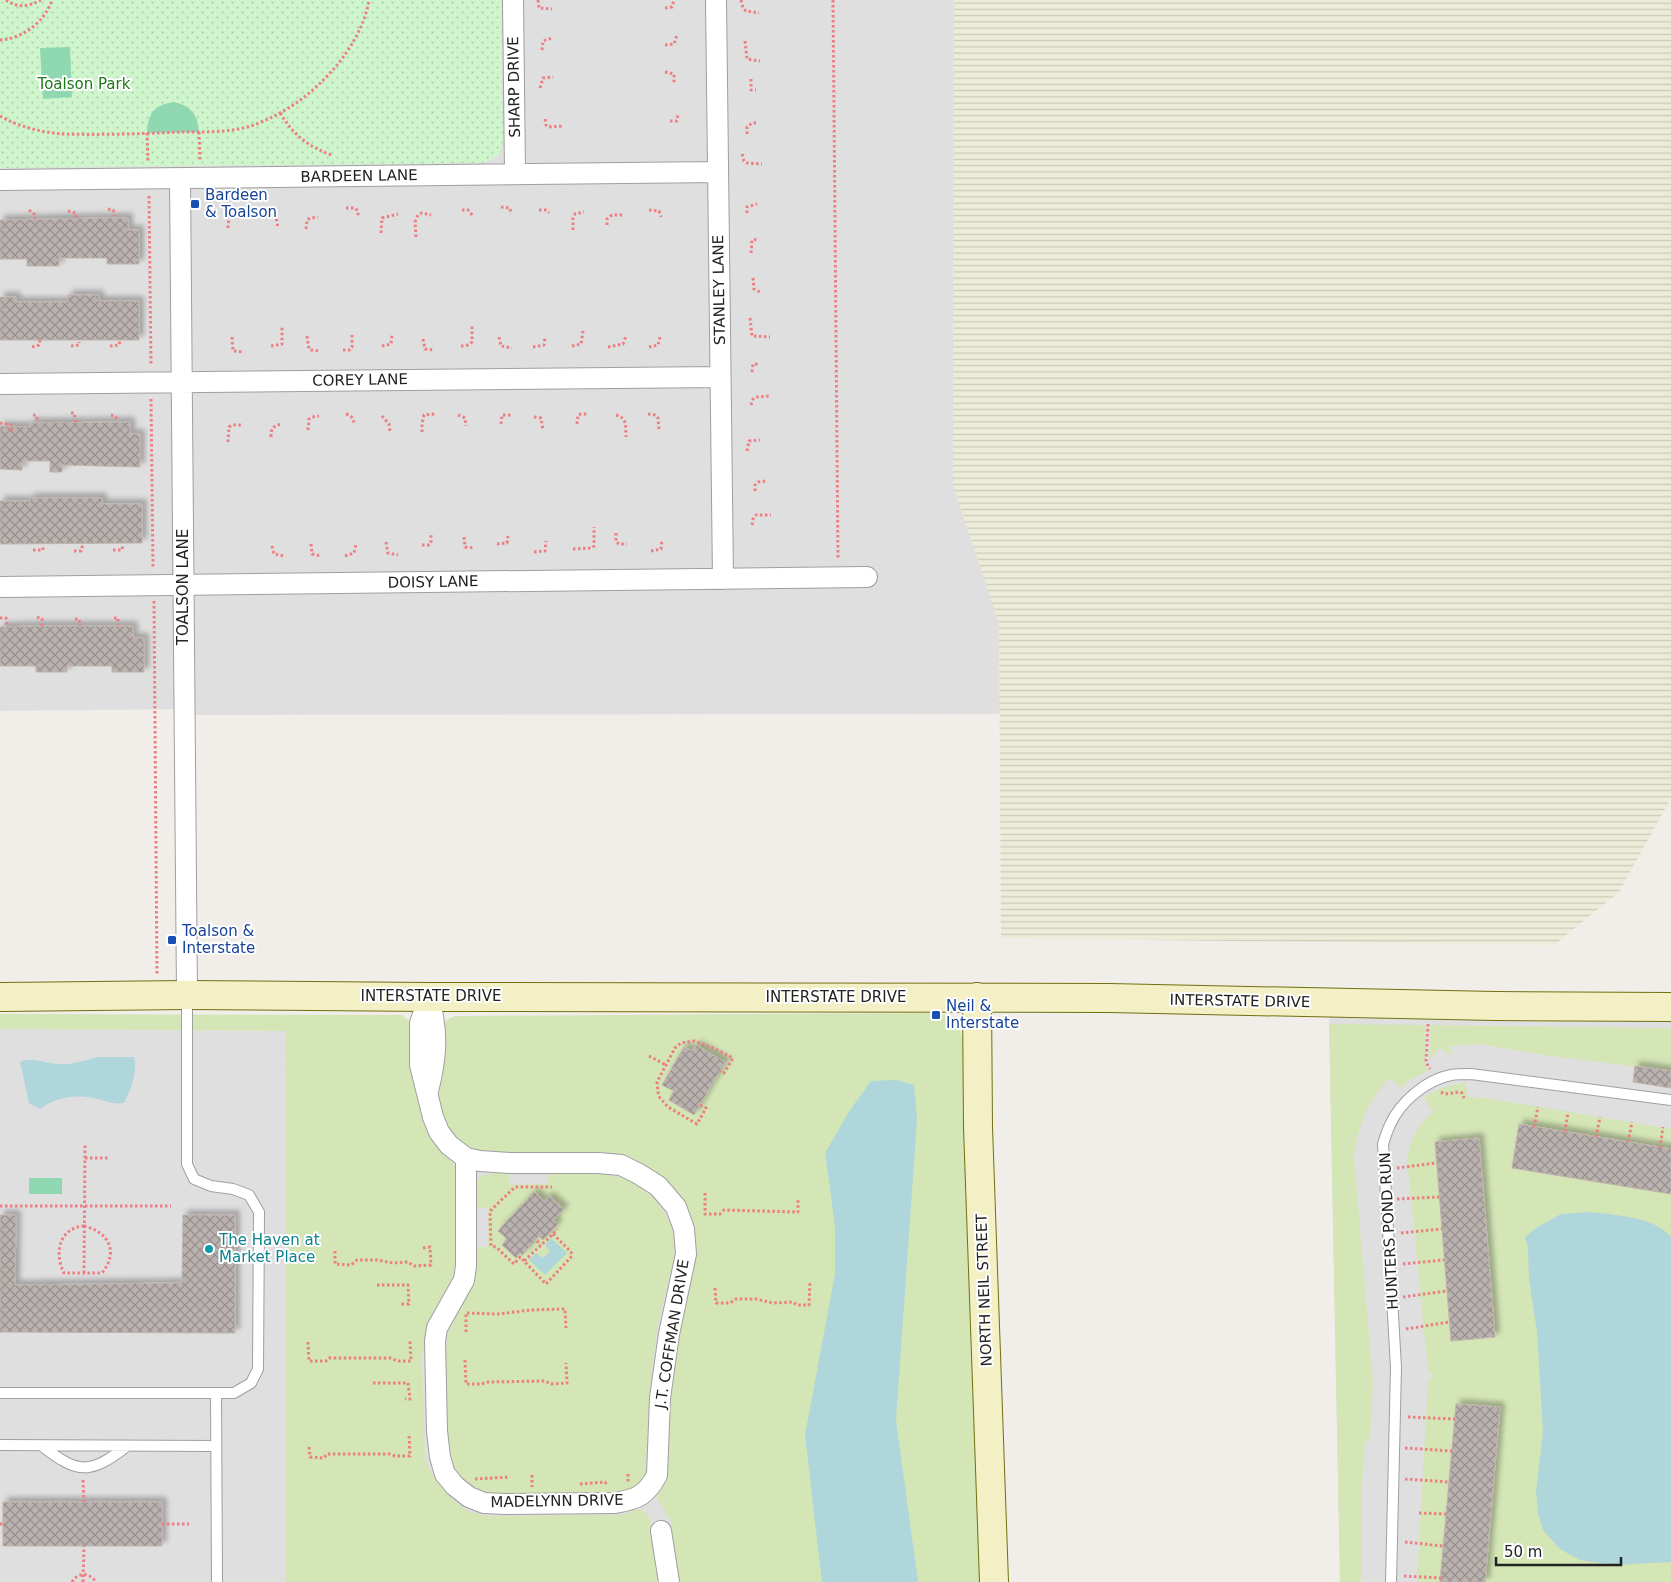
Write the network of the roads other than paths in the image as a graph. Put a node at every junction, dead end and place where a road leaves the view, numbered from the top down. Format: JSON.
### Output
{"nodes":[{"id":1,"x":513,"y":0,"type":"edge"},
{"id":2,"x":716,"y":0,"type":"edge"},
{"id":3,"x":718,"y":172,"type":"junction"},
{"id":4,"x":515,"y":173,"type":"junction"},
{"id":5,"x":180,"y":179,"type":"junction"},
{"id":6,"x":0,"y":180,"type":"edge"},
{"id":7,"x":720,"y":377,"type":"junction"},
{"id":8,"x":182,"y":382,"type":"junction"},
{"id":9,"x":0,"y":384,"type":"edge"},
{"id":10,"x":867,"y":577,"type":"dead end"},
{"id":11,"x":723,"y":579,"type":"junction"},
{"id":12,"x":184,"y":585,"type":"junction"},
{"id":13,"x":0,"y":587,"type":"edge"},
{"id":14,"x":187,"y":994,"type":"junction"},
{"id":15,"x":0,"y":997,"type":"edge"},
{"id":16,"x":429,"y":997,"type":"junction"},
{"id":17,"x":977,"y":997,"type":"junction"},
{"id":18,"x":1671,"y":1007,"type":"edge"},
{"id":19,"x":1671,"y":1100,"type":"edge"},
{"id":20,"x":466,"y":1158,"type":"junction"},
{"id":21,"x":0,"y":1393,"type":"edge"},
{"id":22,"x":216,"y":1393,"type":"junction"},
{"id":23,"x":0,"y":1445,"type":"edge"},
{"id":24,"x":42,"y":1446,"type":"junction"},
{"id":25,"x":127,"y":1446,"type":"junction"},
{"id":26,"x":216,"y":1446,"type":"junction"},
{"id":27,"x":643,"y":1494,"type":"joint"},
{"id":28,"x":661,"y":1531,"type":"dead end"},
{"id":29,"x":1391,"y":1578,"type":"edge"},
{"id":30,"x":217,"y":1582,"type":"edge"},
{"id":31,"x":669,"y":1582,"type":"edge"},
{"id":32,"x":994,"y":1582,"type":"edge"}],
"edges":[{"from":1,"to":4,"type":"street","name":"SHARP DRIVE"},
{"from":2,"to":3,"type":"street","name":"STANLEY LANE"},
{"from":3,"to":4,"type":"street","name":"BARDEEN LANE"},
{"from":3,"to":7,"type":"street","name":"STANLEY LANE"},
{"from":4,"to":5,"type":"street","name":"BARDEEN LANE"},
{"from":5,"to":6,"type":"street","name":"BARDEEN LANE"},
{"from":5,"to":8,"type":"street","name":"TOALSON LANE"},
{"from":7,"to":8,"type":"street","name":"COREY LANE"},
{"from":7,"to":11,"type":"street","name":"STANLEY LANE"},
{"from":8,"to":9,"type":"street","name":"COREY LANE"},
{"from":8,"to":12,"type":"street","name":"TOALSON LANE"},
{"from":10,"to":11,"type":"street","name":"DOISY LANE"},
{"from":11,"to":12,"type":"street","name":"DOISY LANE"},
{"from":12,"to":13,"type":"street","name":"DOISY LANE"},
{"from":12,"to":14,"type":"street","name":"TOALSON LANE"},
{"from":14,"to":15,"type":"main road","name":"INTERSTATE DRIVE"},
{"from":14,"to":16,"type":"main road","name":"INTERSTATE DRIVE"},
{"from":14,"to":22,"type":"lane"},
{"from":16,"to":17,"type":"main road","name":"INTERSTATE DRIVE"},
{"from":16,"to":20,"type":"street"},
{"from":17,"to":18,"type":"main road","name":"INTERSTATE DRIVE"},
{"from":17,"to":32,"type":"main road","name":"NORTH NEIL STREET"},
{"from":19,"to":29,"type":"lane","name":"HUNTERS POND RUN"},
{"from":20,"to":27,"type":"street","name":"J.T. COFFMAN DRIVE"},
{"from":20,"to":27,"type":"street","name":"MADELYNN DRIVE"},
{"from":21,"to":22,"type":"lane"},
{"from":22,"to":26,"type":"lane"},
{"from":23,"to":24,"type":"lane"},
{"from":24,"to":25,"type":"lane"},
{"from":24,"to":25,"type":"lane"},
{"from":25,"to":26,"type":"lane"},
{"from":26,"to":30,"type":"lane"},
{"from":28,"to":31,"type":"street"}]}
